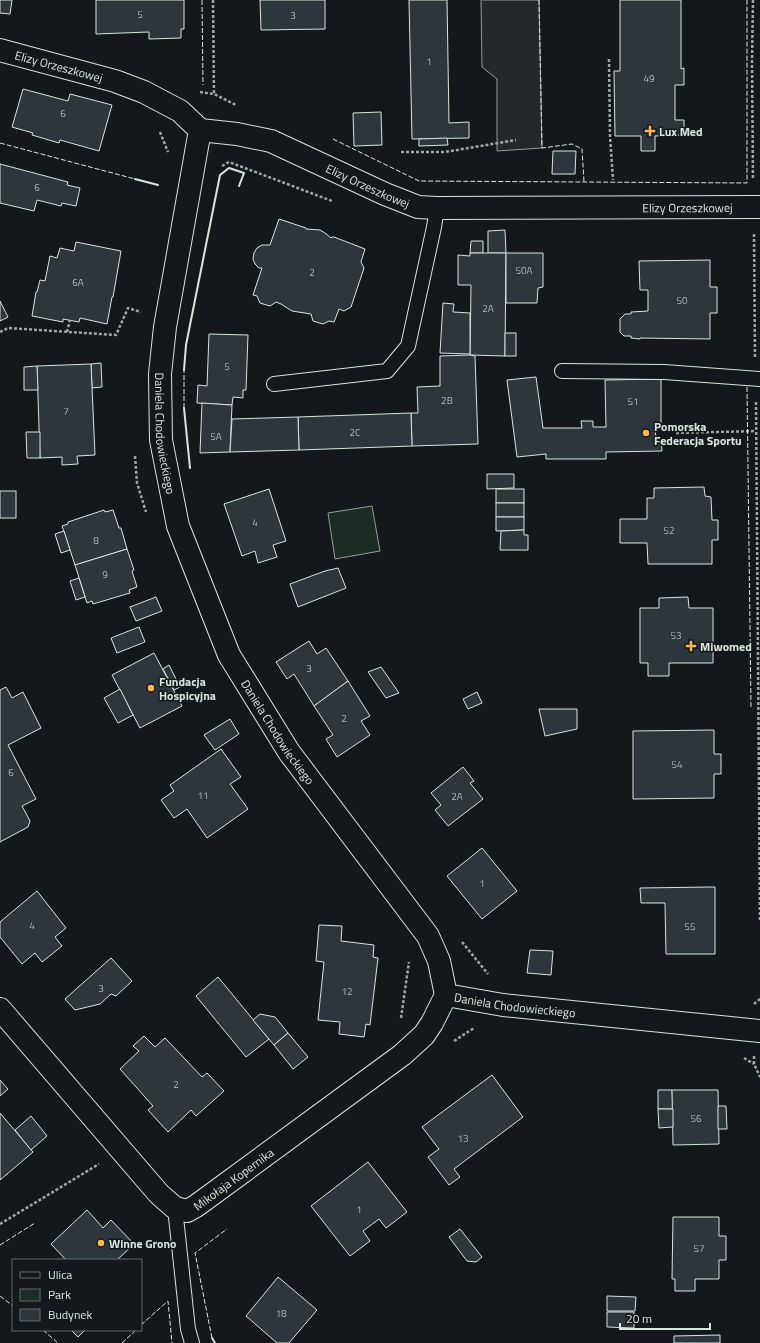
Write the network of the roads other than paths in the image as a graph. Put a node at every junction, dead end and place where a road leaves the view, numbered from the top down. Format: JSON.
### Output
{"nodes":[{"id":1,"x":0,"y":50,"type":"edge"},
{"id":2,"x":200,"y":130,"type":"junction"},
{"id":3,"x":760,"y":207,"type":"edge"},
{"id":4,"x":437,"y":208,"type":"junction"},
{"id":5,"x":562,"y":371,"type":"dead end"},
{"id":6,"x":758,"y":378,"type":"edge"},
{"id":7,"x":274,"y":384,"type":"dead end"},
{"id":8,"x":446,"y":995,"type":"junction"},
{"id":9,"x":0,"y":1009,"type":"edge"},
{"id":10,"x":760,"y":1031,"type":"edge"},
{"id":11,"x":175,"y":1208,"type":"junction"},
{"id":12,"x":192,"y":1343,"type":"edge"}],
"edges":[{"from":1,"to":2,"type":"street","name":"Elizy Orzeszkowej"},
{"from":2,"to":4,"type":"street","name":"Elizy Orzeszkowej"},
{"from":2,"to":8,"type":"street","name":"Daniela Chodowieckiego"},
{"from":3,"to":4,"type":"street","name":"Elizy Orzeszkowej"},
{"from":4,"to":7,"type":"lane"},
{"from":5,"to":6,"type":"lane"},
{"from":8,"to":10,"type":"street","name":"Daniela Chodowieckiego"},
{"from":8,"to":11,"type":"street","name":"Mikołaja Kopernika"},
{"from":9,"to":11,"type":"street","name":"Mikołaja Kopernika"},
{"from":11,"to":12,"type":"lane"}]}
